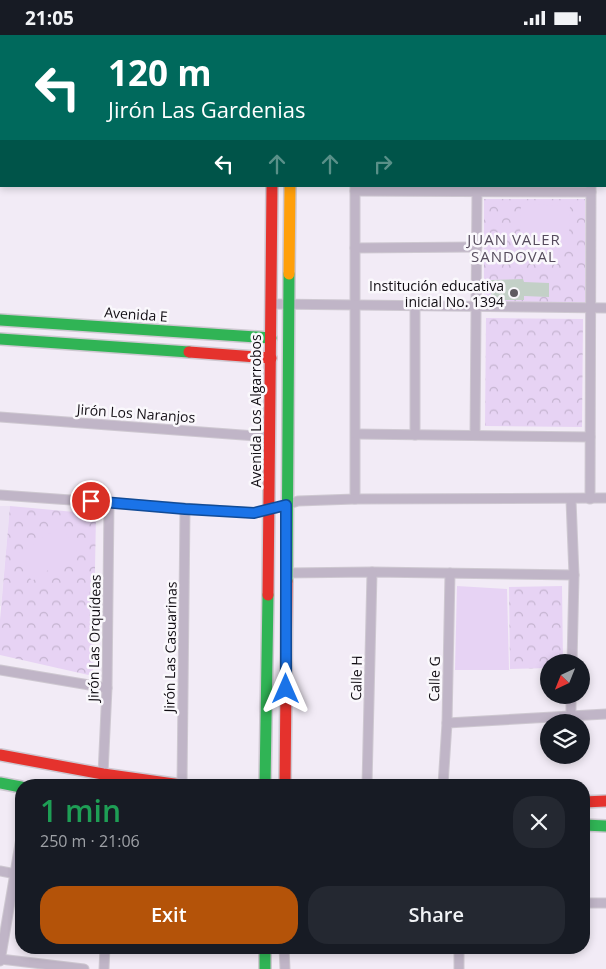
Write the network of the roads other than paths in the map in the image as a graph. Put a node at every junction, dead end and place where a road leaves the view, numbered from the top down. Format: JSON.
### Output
{"nodes":[{"id":1,"x":272,"y":187,"type":"edge"},
{"id":2,"x":290,"y":187,"type":"edge"},
{"id":3,"x":355,"y":189,"type":"edge"},
{"id":4,"x":591,"y":189,"type":"edge"},
{"id":5,"x":476,"y":192,"type":"junction"},
{"id":6,"x":355,"y":247,"type":"junction"},
{"id":7,"x":477,"y":247,"type":"junction"},
{"id":8,"x":271,"y":305,"type":"junction"},
{"id":9,"x":290,"y":305,"type":"junction"},
{"id":10,"x":356,"y":305,"type":"junction"},
{"id":11,"x":415,"y":305,"type":"junction"},
{"id":12,"x":476,"y":307,"type":"junction"},
{"id":13,"x":591,"y":308,"type":"junction"},
{"id":14,"x":606,"y":308,"type":"edge"},
{"id":15,"x":0,"y":320,"type":"edge"},
{"id":16,"x":271,"y":338,"type":"junction"},
{"id":17,"x":0,"y":339,"type":"edge"},
{"id":18,"x":271,"y":358,"type":"junction"},
{"id":19,"x":0,"y":417,"type":"edge"},
{"id":20,"x":356,"y":434,"type":"junction"},
{"id":21,"x":415,"y":435,"type":"junction"},
{"id":22,"x":474,"y":435,"type":"junction"},
{"id":23,"x":269,"y":437,"type":"junction"},
{"id":24,"x":590,"y":437,"type":"junction"},
{"id":25,"x":0,"y":495,"type":"edge"},
{"id":26,"x":355,"y":499,"type":"junction"},
{"id":27,"x":590,"y":499,"type":"junction"},
{"id":28,"x":606,"y":499,"type":"edge"},
{"id":29,"x":571,"y":500,"type":"junction"},
{"id":30,"x":109,"y":502,"type":"junction"},
{"id":31,"x":286,"y":505,"type":"junction"},
{"id":32,"x":185,"y":509,"type":"junction"},
{"id":33,"x":270,"y":510,"type":"junction"},
{"id":34,"x":372,"y":572,"type":"junction"},
{"id":35,"x":286,"y":573,"type":"junction"},
{"id":36,"x":450,"y":573,"type":"junction"},
{"id":37,"x":574,"y":575,"type":"junction"},
{"id":38,"x":572,"y":654,"type":"edge"},
{"id":39,"x":0,"y":670,"type":"edge"},
{"id":40,"x":107,"y":688,"type":"junction"},
{"id":41,"x":606,"y":714,"type":"edge"},
{"id":42,"x":590,"y":715,"type":"edge"},
{"id":43,"x":540,"y":718,"type":"edge"},
{"id":44,"x":447,"y":723,"type":"junction"},
{"id":45,"x":0,"y":755,"type":"edge"},
{"id":46,"x":103,"y":774,"type":"junction"},
{"id":47,"x":138,"y":779,"type":"edge"},
{"id":48,"x":181,"y":779,"type":"edge"},
{"id":49,"x":266,"y":779,"type":"edge"},
{"id":50,"x":285,"y":779,"type":"edge"},
{"id":51,"x":367,"y":779,"type":"edge"},
{"id":52,"x":443,"y":779,"type":"edge"},
{"id":53,"x":0,"y":783,"type":"edge"},
{"id":54,"x":15,"y":786,"type":"edge"},
{"id":55,"x":590,"y":801,"type":"edge"},
{"id":56,"x":606,"y":801,"type":"edge"},
{"id":57,"x":590,"y":825,"type":"edge"},
{"id":58,"x":606,"y":826,"type":"edge"},
{"id":59,"x":0,"y":871,"type":"edge"},
{"id":60,"x":15,"y":874,"type":"edge"},
{"id":61,"x":15,"y":888,"type":"edge"},
{"id":62,"x":590,"y":903,"type":"edge"},
{"id":63,"x":606,"y":903,"type":"edge"},
{"id":64,"x":105,"y":954,"type":"edge"},
{"id":65,"x":265,"y":954,"type":"edge"},
{"id":66,"x":284,"y":954,"type":"edge"},
{"id":67,"x":459,"y":954,"type":"edge"},
{"id":68,"x":0,"y":960,"type":"edge"},
{"id":69,"x":84,"y":969,"type":"edge"},
{"id":70,"x":104,"y":969,"type":"edge"},
{"id":71,"x":265,"y":969,"type":"edge"},
{"id":72,"x":285,"y":969,"type":"edge"},
{"id":73,"x":459,"y":969,"type":"edge"}],
"edges":[{"from":1,"to":8,"type":"street","name":"Avenida Los Algarrobos"},
{"from":2,"to":9,"type":"street"},
{"from":3,"to":5,"type":"street"},
{"from":3,"to":6,"type":"street"},
{"from":4,"to":5,"type":"street"},
{"from":4,"to":13,"type":"street"},
{"from":5,"to":7,"type":"street"},
{"from":6,"to":7,"type":"street"},
{"from":6,"to":10,"type":"street"},
{"from":7,"to":12,"type":"street"},
{"from":8,"to":9,"type":"street"},
{"from":8,"to":16,"type":"street","name":"Avenida Los Algarrobos"},
{"from":9,"to":10,"type":"street"},
{"from":9,"to":31,"type":"street"},
{"from":10,"to":11,"type":"street"},
{"from":10,"to":20,"type":"street"},
{"from":11,"to":12,"type":"street"},
{"from":11,"to":21,"type":"street"},
{"from":12,"to":13,"type":"street"},
{"from":12,"to":22,"type":"street"},
{"from":13,"to":14,"type":"street"},
{"from":13,"to":24,"type":"street"},
{"from":15,"to":16,"type":"street","name":"Avenida E"},
{"from":16,"to":18,"type":"street","name":"Avenida Los Algarrobos"},
{"from":17,"to":18,"type":"street"},
{"from":18,"to":23,"type":"street","name":"Avenida Los Algarrobos"},
{"from":19,"to":23,"type":"street","name":"Jirón Los Naranjos"},
{"from":20,"to":21,"type":"street"},
{"from":20,"to":26,"type":"street"},
{"from":21,"to":22,"type":"street"},
{"from":22,"to":24,"type":"street"},
{"from":23,"to":33,"type":"street","name":"Avenida Los Algarrobos"},
{"from":24,"to":27,"type":"street"},
{"from":25,"to":30,"type":"street"},
{"from":26,"to":29,"type":"street"},
{"from":26,"to":31,"type":"street"},
{"from":27,"to":28,"type":"street"},
{"from":27,"to":29,"type":"street"},
{"from":29,"to":37,"type":"street"},
{"from":30,"to":32,"type":"street"},
{"from":30,"to":40,"type":"street","name":"Jirón Las Orquídeas"},
{"from":31,"to":33,"type":"street"},
{"from":31,"to":35,"type":"street"},
{"from":32,"to":33,"type":"street"},
{"from":32,"to":48,"type":"street","name":"Jirón Las Casuarinas"},
{"from":33,"to":49,"type":"street","name":"Avenida Los Algarrobos"},
{"from":34,"to":35,"type":"street"},
{"from":34,"to":36,"type":"street"},
{"from":34,"to":51,"type":"street","name":"Calle H"},
{"from":35,"to":50,"type":"street"},
{"from":36,"to":37,"type":"street"},
{"from":36,"to":44,"type":"street","name":"Calle G"},
{"from":37,"to":38,"type":"street"},
{"from":39,"to":40,"type":"street"},
{"from":40,"to":46,"type":"street","name":"Jirón Las Orquídeas"},
{"from":41,"to":42,"type":"street"},
{"from":43,"to":44,"type":"street"},
{"from":44,"to":52,"type":"street","name":"Calle G"},
{"from":45,"to":46,"type":"street"},
{"from":46,"to":47,"type":"street"},
{"from":53,"to":54,"type":"street"},
{"from":55,"to":56,"type":"street"},
{"from":57,"to":58,"type":"street"},
{"from":59,"to":60,"type":"street"},
{"from":61,"to":68,"type":"street"},
{"from":62,"to":63,"type":"street"},
{"from":64,"to":70,"type":"street"},
{"from":65,"to":71,"type":"street"},
{"from":66,"to":72,"type":"street"},
{"from":67,"to":73,"type":"street"},
{"from":68,"to":69,"type":"street"}]}
